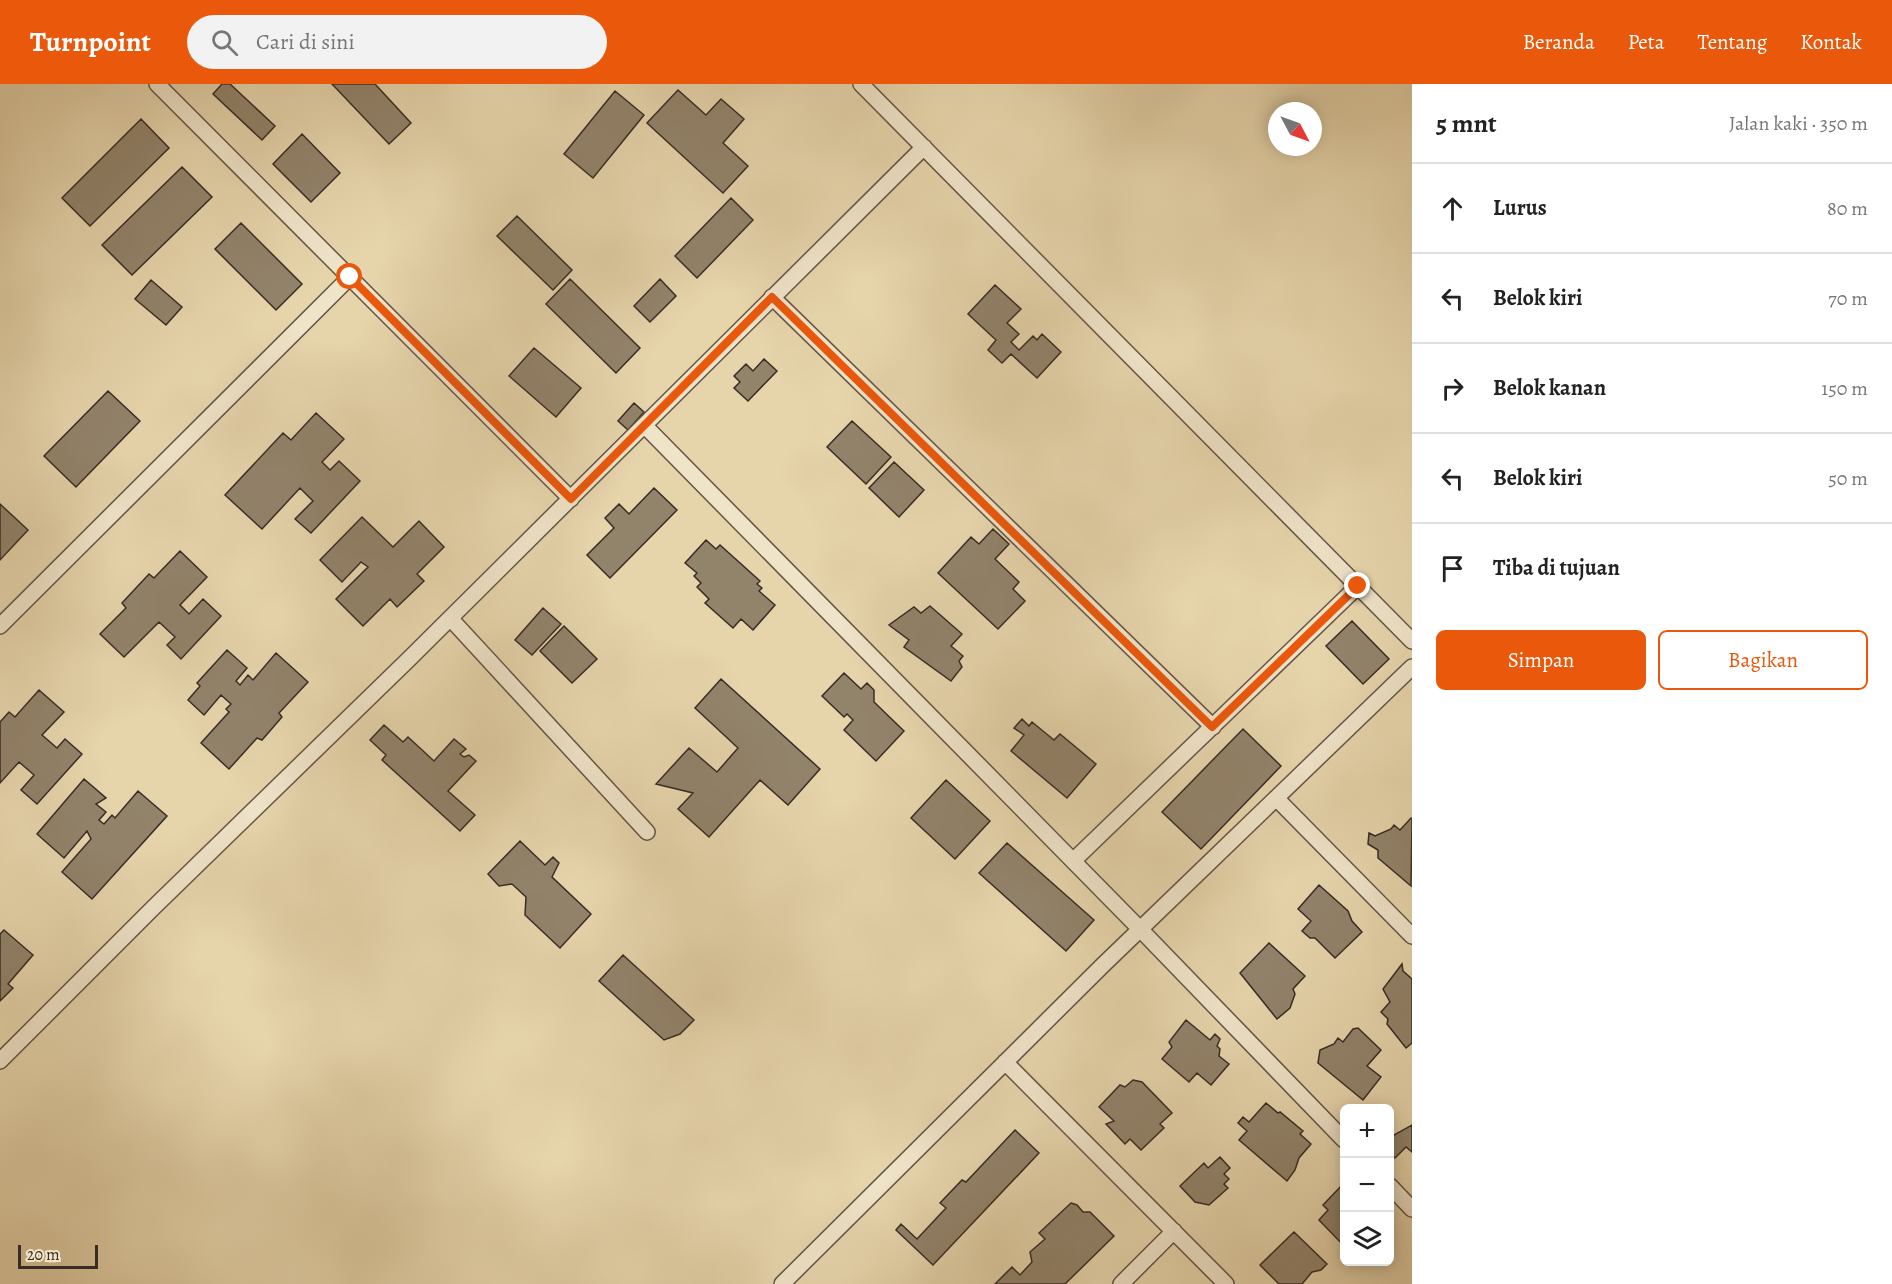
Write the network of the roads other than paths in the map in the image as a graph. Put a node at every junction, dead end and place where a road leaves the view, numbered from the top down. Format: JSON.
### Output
{"nodes":[{"id":1,"x":157,"y":84,"type":"edge"},
{"id":2,"x":861,"y":84,"type":"edge"},
{"id":3,"x":924,"y":147,"type":"junction"},
{"id":4,"x":350,"y":277,"type":"junction"},
{"id":5,"x":772,"y":297,"type":"junction"},
{"id":6,"x":644,"y":425,"type":"junction"},
{"id":7,"x":571,"y":499,"type":"junction"},
{"id":8,"x":1358,"y":586,"type":"junction"},
{"id":9,"x":450,"y":618,"type":"junction"},
{"id":10,"x":0,"y":626,"type":"edge"},
{"id":11,"x":1412,"y":641,"type":"edge"},
{"id":12,"x":1412,"y":667,"type":"edge"},
{"id":13,"x":1212,"y":727,"type":"junction"},
{"id":14,"x":1276,"y":798,"type":"junction"},
{"id":15,"x":647,"y":832,"type":"dead end"},
{"id":16,"x":1073,"y":861,"type":"junction"},
{"id":17,"x":1140,"y":929,"type":"junction"},
{"id":18,"x":1412,"y":936,"type":"edge"},
{"id":19,"x":0,"y":1061,"type":"edge"},
{"id":20,"x":1005,"y":1062,"type":"junction"},
{"id":21,"x":1340,"y":1136,"type":"edge"},
{"id":22,"x":1394,"y":1191,"type":"edge"},
{"id":23,"x":1412,"y":1209,"type":"edge"},
{"id":24,"x":1174,"y":1231,"type":"junction"},
{"id":25,"x":782,"y":1284,"type":"edge"},
{"id":26,"x":1121,"y":1284,"type":"edge"},
{"id":27,"x":1226,"y":1284,"type":"edge"}],
"edges":[{"from":1,"to":4,"type":"lane"},
{"from":2,"to":3,"type":"lane"},
{"from":3,"to":5,"type":"lane"},
{"from":3,"to":8,"type":"lane"},
{"from":4,"to":7,"type":"lane"},
{"from":4,"to":10,"type":"lane"},
{"from":5,"to":6,"type":"lane"},
{"from":5,"to":13,"type":"lane"},
{"from":6,"to":7,"type":"lane"},
{"from":6,"to":16,"type":"lane"},
{"from":7,"to":9,"type":"lane"},
{"from":8,"to":11,"type":"lane"},
{"from":8,"to":13,"type":"lane"},
{"from":9,"to":15,"type":"lane"},
{"from":9,"to":19,"type":"lane"},
{"from":12,"to":14,"type":"lane"},
{"from":13,"to":16,"type":"lane"},
{"from":14,"to":17,"type":"lane"},
{"from":14,"to":18,"type":"lane"},
{"from":16,"to":17,"type":"lane"},
{"from":17,"to":20,"type":"lane"},
{"from":17,"to":21,"type":"lane"},
{"from":20,"to":24,"type":"lane"},
{"from":20,"to":25,"type":"lane"},
{"from":22,"to":23,"type":"lane"},
{"from":24,"to":26,"type":"lane"},
{"from":24,"to":27,"type":"lane"}]}
